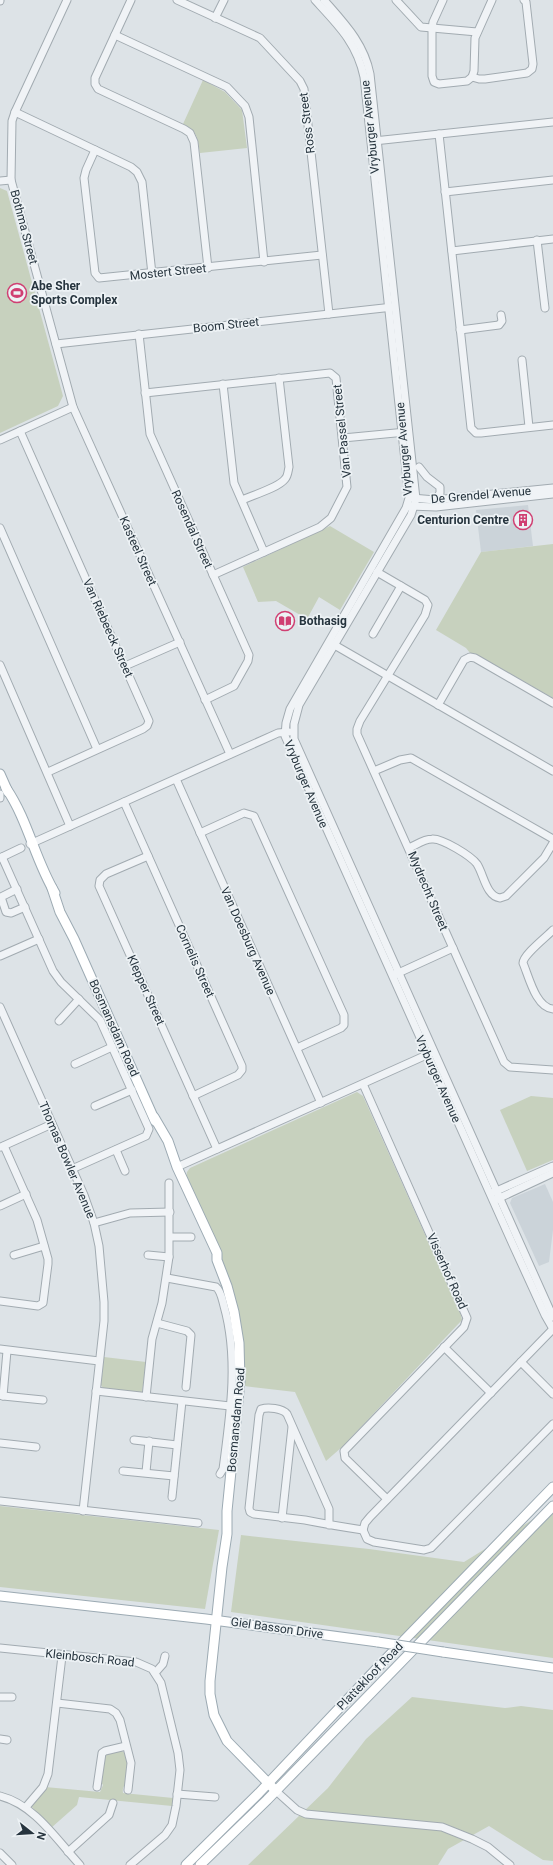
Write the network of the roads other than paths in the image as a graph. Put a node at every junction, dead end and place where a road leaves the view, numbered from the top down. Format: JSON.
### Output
{"nodes":[{"id":1,"x":67,"y":0,"type":"edge"},
{"id":2,"x":131,"y":0,"type":"edge"},
{"id":3,"x":177,"y":0,"type":"edge"},
{"id":4,"x":224,"y":0,"type":"edge"},
{"id":5,"x":316,"y":0,"type":"edge"},
{"id":6,"x":324,"y":0,"type":"edge"},
{"id":7,"x":396,"y":0,"type":"edge"},
{"id":8,"x":443,"y":0,"type":"edge"},
{"id":9,"x":492,"y":0,"type":"edge"},
{"id":10,"x":524,"y":0,"type":"edge"},
{"id":11,"x":215,"y":18,"type":"junction"},
{"id":12,"x":432,"y":29,"type":"junction"},
{"id":13,"x":477,"y":32,"type":"junction"},
{"id":14,"x":115,"y":34,"type":"junction"},
{"id":15,"x":472,"y":77,"type":"junction"},
{"id":16,"x":15,"y":112,"type":"junction"},
{"id":17,"x":553,"y":122,"type":"edge"},
{"id":18,"x":439,"y":134,"type":"junction"},
{"id":19,"x":375,"y":141,"type":"junction"},
{"id":20,"x":95,"y":150,"type":"junction"},
{"id":21,"x":11,"y":180,"type":"junction"},
{"id":22,"x":553,"y":180,"type":"edge"},
{"id":23,"x":0,"y":181,"type":"edge"},
{"id":24,"x":445,"y":192,"type":"junction"},
{"id":25,"x":553,"y":239,"type":"edge"},
{"id":26,"x":537,"y":240,"type":"junction"},
{"id":27,"x":452,"y":251,"type":"junction"},
{"id":28,"x":322,"y":255,"type":"junction"},
{"id":29,"x":264,"y":262,"type":"junction"},
{"id":30,"x":208,"y":268,"type":"junction"},
{"id":31,"x":152,"y":274,"type":"junction"},
{"id":32,"x":392,"y":307,"type":"junction"},
{"id":33,"x":545,"y":308,"type":"dead end"},
{"id":34,"x":328,"y":314,"type":"junction"},
{"id":35,"x":501,"y":315,"type":"dead end"},
{"id":36,"x":460,"y":330,"type":"junction"},
{"id":37,"x":139,"y":334,"type":"junction"},
{"id":38,"x":56,"y":344,"type":"junction"},
{"id":39,"x":522,"y":360,"type":"dead end"},
{"id":40,"x":279,"y":378,"type":"junction"},
{"id":41,"x":224,"y":384,"type":"junction"},
{"id":42,"x":145,"y":393,"type":"junction"},
{"id":43,"x":73,"y":407,"type":"junction"},
{"id":44,"x":553,"y":425,"type":"edge"},
{"id":45,"x":529,"y":427,"type":"junction"},
{"id":46,"x":20,"y":431,"type":"junction"},
{"id":47,"x":406,"y":432,"type":"junction"},
{"id":48,"x":343,"y":438,"type":"junction"},
{"id":49,"x":0,"y":440,"type":"edge"},
{"id":50,"x":419,"y":468,"type":"dead end"},
{"id":51,"x":553,"y":488,"type":"edge"},
{"id":52,"x":553,"y":494,"type":"edge"},
{"id":53,"x":413,"y":498,"type":"junction"},
{"id":54,"x":242,"y":500,"type":"junction"},
{"id":55,"x":435,"y":500,"type":"junction"},
{"id":56,"x":411,"y":506,"type":"junction"},
{"id":57,"x":0,"y":528,"type":"edge"},
{"id":58,"x":264,"y":552,"type":"junction"},
{"id":59,"x":377,"y":572,"type":"junction"},
{"id":60,"x":213,"y":575,"type":"junction"},
{"id":61,"x":401,"y":586,"type":"junction"},
{"id":62,"x":373,"y":634,"type":"dead end"},
{"id":63,"x":180,"y":642,"type":"junction"},
{"id":64,"x":332,"y":644,"type":"junction"},
{"id":65,"x":0,"y":665,"type":"edge"},
{"id":66,"x":125,"y":666,"type":"junction"},
{"id":67,"x":387,"y":675,"type":"junction"},
{"id":68,"x":205,"y":700,"type":"junction"},
{"id":69,"x":553,"y":703,"type":"edge"},
{"id":70,"x":438,"y":705,"type":"junction"},
{"id":71,"x":285,"y":732,"type":"junction"},
{"id":72,"x":293,"y":732,"type":"junction"},
{"id":73,"x":97,"y":749,"type":"junction"},
{"id":74,"x":230,"y":754,"type":"junction"},
{"id":75,"x":374,"y":771,"type":"junction"},
{"id":76,"x":48,"y":772,"type":"junction"},
{"id":77,"x":553,"y":772,"type":"edge"},
{"id":78,"x":0,"y":774,"type":"edge"},
{"id":79,"x":176,"y":779,"type":"junction"},
{"id":80,"x":3,"y":791,"type":"edge"},
{"id":81,"x":0,"y":798,"type":"edge"},
{"id":82,"x":124,"y":802,"type":"junction"},
{"id":83,"x":70,"y":826,"type":"junction"},
{"id":84,"x":200,"y":833,"type":"junction"},
{"id":85,"x":553,"y":839,"type":"edge"},
{"id":86,"x":553,"y":843,"type":"edge"},
{"id":87,"x":33,"y":845,"type":"junction"},
{"id":88,"x":21,"y":848,"type":"dead end"},
{"id":89,"x":409,"y":848,"type":"junction"},
{"id":90,"x":148,"y":856,"type":"junction"},
{"id":91,"x":1,"y":858,"type":"edge"},
{"id":92,"x":16,"y":889,"type":"junction"},
{"id":93,"x":25,"y":907,"type":"junction"},
{"id":94,"x":553,"y":930,"type":"edge"},
{"id":95,"x":39,"y":939,"type":"junction"},
{"id":96,"x":453,"y":948,"type":"junction"},
{"id":97,"x":0,"y":956,"type":"edge"},
{"id":98,"x":395,"y":975,"type":"junction"},
{"id":99,"x":79,"y":999,"type":"junction"},
{"id":100,"x":0,"y":1007,"type":"edge"},
{"id":101,"x":553,"y":1009,"type":"edge"},
{"id":102,"x":59,"y":1021,"type":"dead end"},
{"id":103,"x":112,"y":1047,"type":"junction"},
{"id":104,"x":297,"y":1048,"type":"junction"},
{"id":105,"x":430,"y":1053,"type":"junction"},
{"id":106,"x":75,"y":1064,"type":"dead end"},
{"id":107,"x":553,"y":1070,"type":"edge"},
{"id":108,"x":363,"y":1084,"type":"junction"},
{"id":109,"x":132,"y":1090,"type":"junction"},
{"id":110,"x":194,"y":1096,"type":"junction"},
{"id":111,"x":321,"y":1103,"type":"junction"},
{"id":112,"x":95,"y":1106,"type":"dead end"},
{"id":113,"x":52,"y":1124,"type":"junction"},
{"id":114,"x":2,"y":1147,"type":"edge"},
{"id":115,"x":217,"y":1149,"type":"junction"},
{"id":116,"x":116,"y":1150,"type":"junction"},
{"id":117,"x":553,"y":1166,"type":"edge"},
{"id":118,"x":177,"y":1167,"type":"junction"},
{"id":119,"x":72,"y":1169,"type":"junction"},
{"id":120,"x":125,"y":1172,"type":"dead end"},
{"id":121,"x":553,"y":1174,"type":"edge"},
{"id":122,"x":169,"y":1183,"type":"dead end"},
{"id":123,"x":26,"y":1194,"type":"junction"},
{"id":124,"x":495,"y":1196,"type":"junction"},
{"id":125,"x":0,"y":1206,"type":"edge"},
{"id":126,"x":170,"y":1212,"type":"junction"},
{"id":127,"x":94,"y":1223,"type":"junction"},
{"id":128,"x":170,"y":1236,"type":"junction"},
{"id":129,"x":191,"y":1237,"type":"dead end"},
{"id":130,"x":44,"y":1246,"type":"junction"},
{"id":131,"x":14,"y":1255,"type":"dead end"},
{"id":132,"x":148,"y":1255,"type":"dead end"},
{"id":133,"x":169,"y":1258,"type":"junction"},
{"id":134,"x":167,"y":1278,"type":"junction"},
{"id":135,"x":0,"y":1301,"type":"edge"},
{"id":136,"x":553,"y":1317,"type":"edge"},
{"id":137,"x":157,"y":1322,"type":"junction"},
{"id":138,"x":553,"y":1329,"type":"edge"},
{"id":139,"x":444,"y":1347,"type":"junction"},
{"id":140,"x":4,"y":1350,"type":"edge"},
{"id":141,"x":99,"y":1360,"type":"junction"},
{"id":142,"x":521,"y":1362,"type":"junction"},
{"id":143,"x":186,"y":1387,"type":"dead end"},
{"id":144,"x":96,"y":1391,"type":"junction"},
{"id":145,"x":491,"y":1393,"type":"junction"},
{"id":146,"x":553,"y":1394,"type":"edge"},
{"id":147,"x":1,"y":1395,"type":"edge"},
{"id":148,"x":146,"y":1397,"type":"junction"},
{"id":149,"x":43,"y":1400,"type":"dead end"},
{"id":150,"x":182,"y":1401,"type":"junction"},
{"id":151,"x":230,"y":1406,"type":"junction"},
{"id":152,"x":553,"y":1424,"type":"edge"},
{"id":153,"x":292,"y":1427,"type":"junction"},
{"id":154,"x":134,"y":1440,"type":"dead end"},
{"id":155,"x":149,"y":1441,"type":"junction"},
{"id":156,"x":0,"y":1443,"type":"edge"},
{"id":157,"x":178,"y":1445,"type":"junction"},
{"id":158,"x":36,"y":1447,"type":"dead end"},
{"id":159,"x":123,"y":1471,"type":"dead end"},
{"id":160,"x":146,"y":1472,"type":"junction"},
{"id":161,"x":220,"y":1474,"type":"dead end"},
{"id":162,"x":174,"y":1476,"type":"junction"},
{"id":163,"x":553,"y":1487,"type":"edge"},
{"id":164,"x":172,"y":1497,"type":"dead end"},
{"id":165,"x":387,"y":1499,"type":"junction"},
{"id":166,"x":0,"y":1501,"type":"edge"},
{"id":167,"x":553,"y":1506,"type":"edge"},
{"id":168,"x":83,"y":1511,"type":"junction"},
{"id":169,"x":282,"y":1518,"type":"junction"},
{"id":170,"x":198,"y":1523,"type":"dead end"},
{"id":171,"x":329,"y":1525,"type":"junction"},
{"id":172,"x":363,"y":1530,"type":"junction"},
{"id":173,"x":0,"y":1596,"type":"edge"},
{"id":174,"x":217,"y":1620,"type":"junction"},
{"id":175,"x":0,"y":1648,"type":"edge"},
{"id":176,"x":62,"y":1656,"type":"junction"},
{"id":177,"x":165,"y":1656,"type":"dead end"},
{"id":178,"x":553,"y":1668,"type":"edge"},
{"id":179,"x":155,"y":1673,"type":"junction"},
{"id":180,"x":0,"y":1697,"type":"edge"},
{"id":181,"x":12,"y":1697,"type":"dead end"},
{"id":182,"x":57,"y":1703,"type":"junction"},
{"id":183,"x":126,"y":1746,"type":"junction"},
{"id":184,"x":268,"y":1783,"type":"junction"},
{"id":185,"x":97,"y":1787,"type":"dead end"},
{"id":186,"x":128,"y":1790,"type":"dead end"},
{"id":187,"x":276,"y":1791,"type":"junction"},
{"id":188,"x":178,"y":1794,"type":"junction"},
{"id":189,"x":0,"y":1796,"type":"edge"},
{"id":190,"x":215,"y":1797,"type":"dead end"},
{"id":191,"x":113,"y":1803,"type":"dead end"},
{"id":192,"x":26,"y":1807,"type":"junction"},
{"id":193,"x":68,"y":1852,"type":"junction"},
{"id":194,"x":0,"y":1853,"type":"edge"},
{"id":195,"x":12,"y":1865,"type":"edge"},
{"id":196,"x":80,"y":1865,"type":"edge"},
{"id":197,"x":130,"y":1865,"type":"edge"},
{"id":198,"x":186,"y":1865,"type":"edge"},
{"id":199,"x":200,"y":1865,"type":"edge"},
{"id":200,"x":510,"y":1865,"type":"edge"}],
"edges":[{"from":1,"to":16,"type":"street","name":"Bothma Street"},
{"from":2,"to":14,"type":"street"},
{"from":3,"to":11,"type":"street","name":"Ross Street"},
{"from":4,"to":11,"type":"street"},
{"from":5,"to":19,"type":"street","name":"Vryburger Avenue"},
{"from":6,"to":19,"type":"street","name":"Vryburger Avenue"},
{"from":7,"to":12,"type":"street"},
{"from":8,"to":12,"type":"street"},
{"from":9,"to":13,"type":"street"},
{"from":10,"to":15,"type":"street"},
{"from":11,"to":28,"type":"street","name":"Ross Street"},
{"from":12,"to":13,"type":"street"},
{"from":12,"to":15,"type":"street"},
{"from":13,"to":15,"type":"street"},
{"from":14,"to":29,"type":"street"},
{"from":14,"to":30,"type":"street"},
{"from":16,"to":20,"type":"street"},
{"from":16,"to":21,"type":"street","name":"Bothma Street"},
{"from":17,"to":18,"type":"street"},
{"from":18,"to":19,"type":"street"},
{"from":18,"to":24,"type":"street"},
{"from":19,"to":32,"type":"street","name":"Vryburger Avenue"},
{"from":20,"to":31,"type":"street"},
{"from":20,"to":31,"type":"street","name":"Mostert Street"},
{"from":21,"to":23,"type":"street"},
{"from":21,"to":38,"type":"street","name":"Bothma Street"},
{"from":22,"to":24,"type":"street"},
{"from":24,"to":27,"type":"street"},
{"from":25,"to":26,"type":"street"},
{"from":26,"to":27,"type":"street"},
{"from":26,"to":33,"type":"street"},
{"from":27,"to":36,"type":"street"},
{"from":28,"to":29,"type":"street","name":"Mostert Street"},
{"from":28,"to":34,"type":"street","name":"Ross Street"},
{"from":29,"to":30,"type":"street","name":"Mostert Street"},
{"from":30,"to":31,"type":"street","name":"Mostert Street"},
{"from":32,"to":34,"type":"street","name":"Boom Street"},
{"from":32,"to":47,"type":"street","name":"Vryburger Avenue"},
{"from":34,"to":37,"type":"street","name":"Boom Street"},
{"from":35,"to":36,"type":"street"},
{"from":36,"to":45,"type":"street"},
{"from":37,"to":38,"type":"street","name":"Boom Street"},
{"from":37,"to":42,"type":"street","name":"Rosendal Street"},
{"from":38,"to":43,"type":"street","name":"Kasteel Street"},
{"from":39,"to":45,"type":"street"},
{"from":40,"to":41,"type":"street","name":"Van Passel Street"},
{"from":40,"to":48,"type":"street","name":"Van Passel Street"},
{"from":40,"to":54,"type":"street"},
{"from":41,"to":42,"type":"street","name":"Van Passel Street"},
{"from":41,"to":54,"type":"street"},
{"from":42,"to":60,"type":"street","name":"Rosendal Street"},
{"from":43,"to":46,"type":"street"},
{"from":43,"to":63,"type":"street","name":"Kasteel Street"},
{"from":44,"to":45,"type":"street"},
{"from":46,"to":49,"type":"street"},
{"from":46,"to":66,"type":"street","name":"Van Riebeeck Street"},
{"from":47,"to":48,"type":"street"},
{"from":47,"to":53,"type":"street","name":"Vryburger Avenue"},
{"from":48,"to":58,"type":"street","name":"Van Passel Street"},
{"from":50,"to":55,"type":"street","name":"Vryburger Avenue"},
{"from":51,"to":55,"type":"street","name":"De Grendel Avenue"},
{"from":52,"to":56,"type":"street","name":"De Grendel Avenue"},
{"from":53,"to":55,"type":"street","name":"De Grendel Avenue"},
{"from":53,"to":56,"type":"street","name":"Vryburger Avenue"},
{"from":54,"to":58,"type":"street"},
{"from":56,"to":59,"type":"street","name":"Vryburger Avenue"},
{"from":56,"to":64,"type":"street","name":"Vryburger Avenue"},
{"from":57,"to":73,"type":"street"},
{"from":58,"to":60,"type":"street","name":"Van Passel Street"},
{"from":59,"to":61,"type":"street"},
{"from":59,"to":64,"type":"street","name":"Vryburger Avenue"},
{"from":60,"to":68,"type":"street","name":"Rosendal Street"},
{"from":61,"to":62,"type":"street"},
{"from":61,"to":67,"type":"street"},
{"from":63,"to":66,"type":"street"},
{"from":63,"to":68,"type":"street","name":"Kasteel Street"},
{"from":64,"to":67,"type":"street"},
{"from":64,"to":71,"type":"street","name":"Vryburger Avenue"},
{"from":64,"to":72,"type":"street","name":"Vryburger Avenue"},
{"from":65,"to":76,"type":"street"},
{"from":66,"to":73,"type":"street","name":"Van Riebeeck Street"},
{"from":67,"to":70,"type":"street"},
{"from":67,"to":75,"type":"street","name":"Mydrecht Street"},
{"from":68,"to":74,"type":"street","name":"Kasteel Street"},
{"from":69,"to":70,"type":"street"},
{"from":70,"to":77,"type":"street"},
{"from":71,"to":72,"type":"street"},
{"from":71,"to":74,"type":"street"},
{"from":71,"to":98,"type":"street","name":"Vryburger Avenue"},
{"from":72,"to":98,"type":"street","name":"Vryburger Avenue"},
{"from":73,"to":76,"type":"street","name":"Van Riebeeck Street"},
{"from":74,"to":79,"type":"street"},
{"from":75,"to":85,"type":"street"},
{"from":75,"to":89,"type":"street","name":"Mydrecht Street"},
{"from":76,"to":83,"type":"street"},
{"from":78,"to":80,"type":"main road","name":"Bosmansdam Road"},
{"from":79,"to":82,"type":"street"},
{"from":79,"to":84,"type":"street","name":"Van Doesburg Avenue"},
{"from":80,"to":81,"type":"street"},
{"from":80,"to":87,"type":"main road","name":"Bosmansdam Road"},
{"from":82,"to":83,"type":"street"},
{"from":82,"to":90,"type":"street","name":"Cornelis Street"},
{"from":83,"to":87,"type":"street"},
{"from":84,"to":104,"type":"street","name":"Van Doesburg Avenue"},
{"from":84,"to":104,"type":"street"},
{"from":86,"to":89,"type":"street"},
{"from":87,"to":118,"type":"main road","name":"Bosmansdam Road"},
{"from":88,"to":91,"type":"street"},
{"from":89,"to":96,"type":"street","name":"Mydrecht Street"},
{"from":90,"to":110,"type":"street","name":"Cornelis Street"},
{"from":90,"to":110,"type":"street","name":"Klepper Street"},
{"from":91,"to":92,"type":"street"},
{"from":92,"to":93,"type":"street"},
{"from":92,"to":93,"type":"street"},
{"from":93,"to":95,"type":"street"},
{"from":94,"to":101,"type":"street"},
{"from":95,"to":97,"type":"street"},
{"from":95,"to":99,"type":"street"},
{"from":96,"to":98,"type":"street"},
{"from":96,"to":107,"type":"street","name":"Mydrecht Street"},
{"from":98,"to":105,"type":"street","name":"Vryburger Avenue"},
{"from":99,"to":102,"type":"street"},
{"from":99,"to":103,"type":"street"},
{"from":100,"to":113,"type":"street","name":"Thomas Bowler Avenue"},
{"from":103,"to":106,"type":"street"},
{"from":103,"to":109,"type":"street"},
{"from":104,"to":111,"type":"street","name":"Van Doesburg Avenue"},
{"from":105,"to":108,"type":"street"},
{"from":105,"to":124,"type":"street","name":"Vryburger Avenue"},
{"from":108,"to":111,"type":"street"},
{"from":108,"to":139,"type":"street","name":"Visserhof Road"},
{"from":109,"to":112,"type":"street"},
{"from":109,"to":116,"type":"street"},
{"from":110,"to":115,"type":"street","name":"Klepper Street"},
{"from":111,"to":115,"type":"street"},
{"from":113,"to":114,"type":"street"},
{"from":113,"to":119,"type":"street","name":"Thomas Bowler Avenue"},
{"from":114,"to":123,"type":"street"},
{"from":115,"to":118,"type":"street"},
{"from":116,"to":119,"type":"street"},
{"from":116,"to":120,"type":"street"},
{"from":117,"to":124,"type":"street"},
{"from":118,"to":174,"type":"main road","name":"Bosmansdam Road"},
{"from":119,"to":127,"type":"street","name":"Thomas Bowler Avenue"},
{"from":121,"to":124,"type":"street"},
{"from":122,"to":126,"type":"street"},
{"from":123,"to":125,"type":"street"},
{"from":123,"to":130,"type":"street"},
{"from":124,"to":136,"type":"street","name":"Vryburger Avenue"},
{"from":124,"to":138,"type":"street","name":"Vryburger Avenue"},
{"from":126,"to":127,"type":"street"},
{"from":126,"to":128,"type":"street"},
{"from":127,"to":141,"type":"street","name":"Thomas Bowler Avenue"},
{"from":128,"to":129,"type":"street"},
{"from":128,"to":133,"type":"street"},
{"from":130,"to":131,"type":"street"},
{"from":130,"to":135,"type":"street"},
{"from":132,"to":133,"type":"street"},
{"from":133,"to":134,"type":"street"},
{"from":134,"to":137,"type":"street"},
{"from":134,"to":151,"type":"street"},
{"from":137,"to":143,"type":"street"},
{"from":137,"to":148,"type":"street"},
{"from":138,"to":142,"type":"street"},
{"from":139,"to":145,"type":"street"},
{"from":139,"to":165,"type":"street","name":"Visserhof Road"},
{"from":140,"to":141,"type":"street"},
{"from":140,"to":147,"type":"street"},
{"from":141,"to":144,"type":"street","name":"Thomas Bowler Avenue"},
{"from":142,"to":145,"type":"street"},
{"from":142,"to":146,"type":"street"},
{"from":144,"to":148,"type":"street"},
{"from":144,"to":168,"type":"street","name":"Thomas Bowler Avenue"},
{"from":145,"to":165,"type":"street"},
{"from":147,"to":149,"type":"street"},
{"from":148,"to":150,"type":"street"},
{"from":150,"to":151,"type":"street"},
{"from":150,"to":157,"type":"street"},
{"from":151,"to":161,"type":"street"},
{"from":152,"to":172,"type":"street"},
{"from":153,"to":169,"type":"street"},
{"from":153,"to":169,"type":"street"},
{"from":153,"to":171,"type":"street"},
{"from":154,"to":155,"type":"street"},
{"from":155,"to":157,"type":"street"},
{"from":155,"to":160,"type":"street"},
{"from":156,"to":158,"type":"street"},
{"from":157,"to":162,"type":"street"},
{"from":159,"to":160,"type":"street"},
{"from":160,"to":162,"type":"street"},
{"from":162,"to":164,"type":"street"},
{"from":163,"to":184,"type":"main road","name":"Plattekloof Road"},
{"from":165,"to":172,"type":"street"},
{"from":166,"to":168,"type":"street"},
{"from":167,"to":187,"type":"main road","name":"Plattekloof Road"},
{"from":168,"to":170,"type":"street"},
{"from":169,"to":171,"type":"street"},
{"from":171,"to":172,"type":"street"},
{"from":173,"to":174,"type":"main road","name":"Giel Basson Drive"},
{"from":174,"to":178,"type":"main road","name":"Giel Basson Drive","bridge":true},
{"from":174,"to":184,"type":"main road","name":"Bosmansdam Road"},
{"from":175,"to":176,"type":"street","name":"Kleinbosch Road"},
{"from":176,"to":179,"type":"street","name":"Kleinbosch Road"},
{"from":176,"to":182,"type":"street"},
{"from":177,"to":179,"type":"street"},
{"from":179,"to":188,"type":"street"},
{"from":180,"to":181,"type":"street"},
{"from":182,"to":183,"type":"street"},
{"from":182,"to":192,"type":"street"},
{"from":183,"to":185,"type":"street"},
{"from":183,"to":186,"type":"street"},
{"from":184,"to":187,"type":"main road","name":"Bosmansdam Road"},
{"from":184,"to":198,"type":"main road","name":"Plattekloof Road"},
{"from":187,"to":199,"type":"main road","name":"Plattekloof Road"},
{"from":187,"to":200,"type":"street"},
{"from":188,"to":190,"type":"street"},
{"from":188,"to":197,"type":"street"},
{"from":189,"to":192,"type":"street"},
{"from":191,"to":193,"type":"street"},
{"from":192,"to":193,"type":"street"},
{"from":193,"to":196,"type":"street"},
{"from":194,"to":195,"type":"street"}]}
